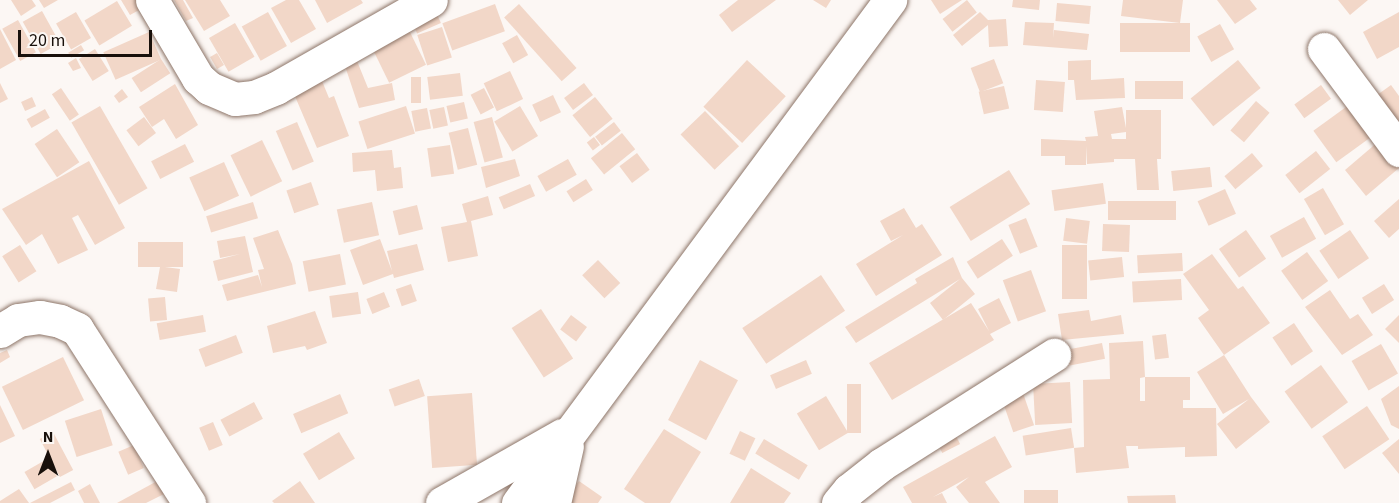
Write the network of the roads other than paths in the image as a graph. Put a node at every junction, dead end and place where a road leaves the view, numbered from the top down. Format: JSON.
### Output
{"nodes":[{"id":1,"x":152,"y":0,"type":"edge"},
{"id":2,"x":430,"y":0,"type":"edge"},
{"id":3,"x":890,"y":0,"type":"edge"},
{"id":4,"x":1324,"y":49,"type":"dead end"},
{"id":5,"x":1399,"y":150,"type":"edge"},
{"id":6,"x":0,"y":331,"type":"edge"},
{"id":7,"x":1054,"y":355,"type":"dead end"},
{"id":8,"x":571,"y":430,"type":"junction"},
{"id":9,"x":189,"y":503,"type":"edge"},
{"id":10,"x":441,"y":503,"type":"edge"},
{"id":11,"x":518,"y":503,"type":"edge"},
{"id":12,"x":554,"y":503,"type":"edge"},
{"id":13,"x":838,"y":503,"type":"edge"}],
"edges":[{"from":1,"to":2,"type":"street"},
{"from":3,"to":8,"type":"street"},
{"from":4,"to":5,"type":"street"},
{"from":6,"to":9,"type":"street"},
{"from":7,"to":13,"type":"street"},
{"from":8,"to":10,"type":"street"},
{"from":8,"to":11,"type":"street"},
{"from":8,"to":12,"type":"street"}]}
